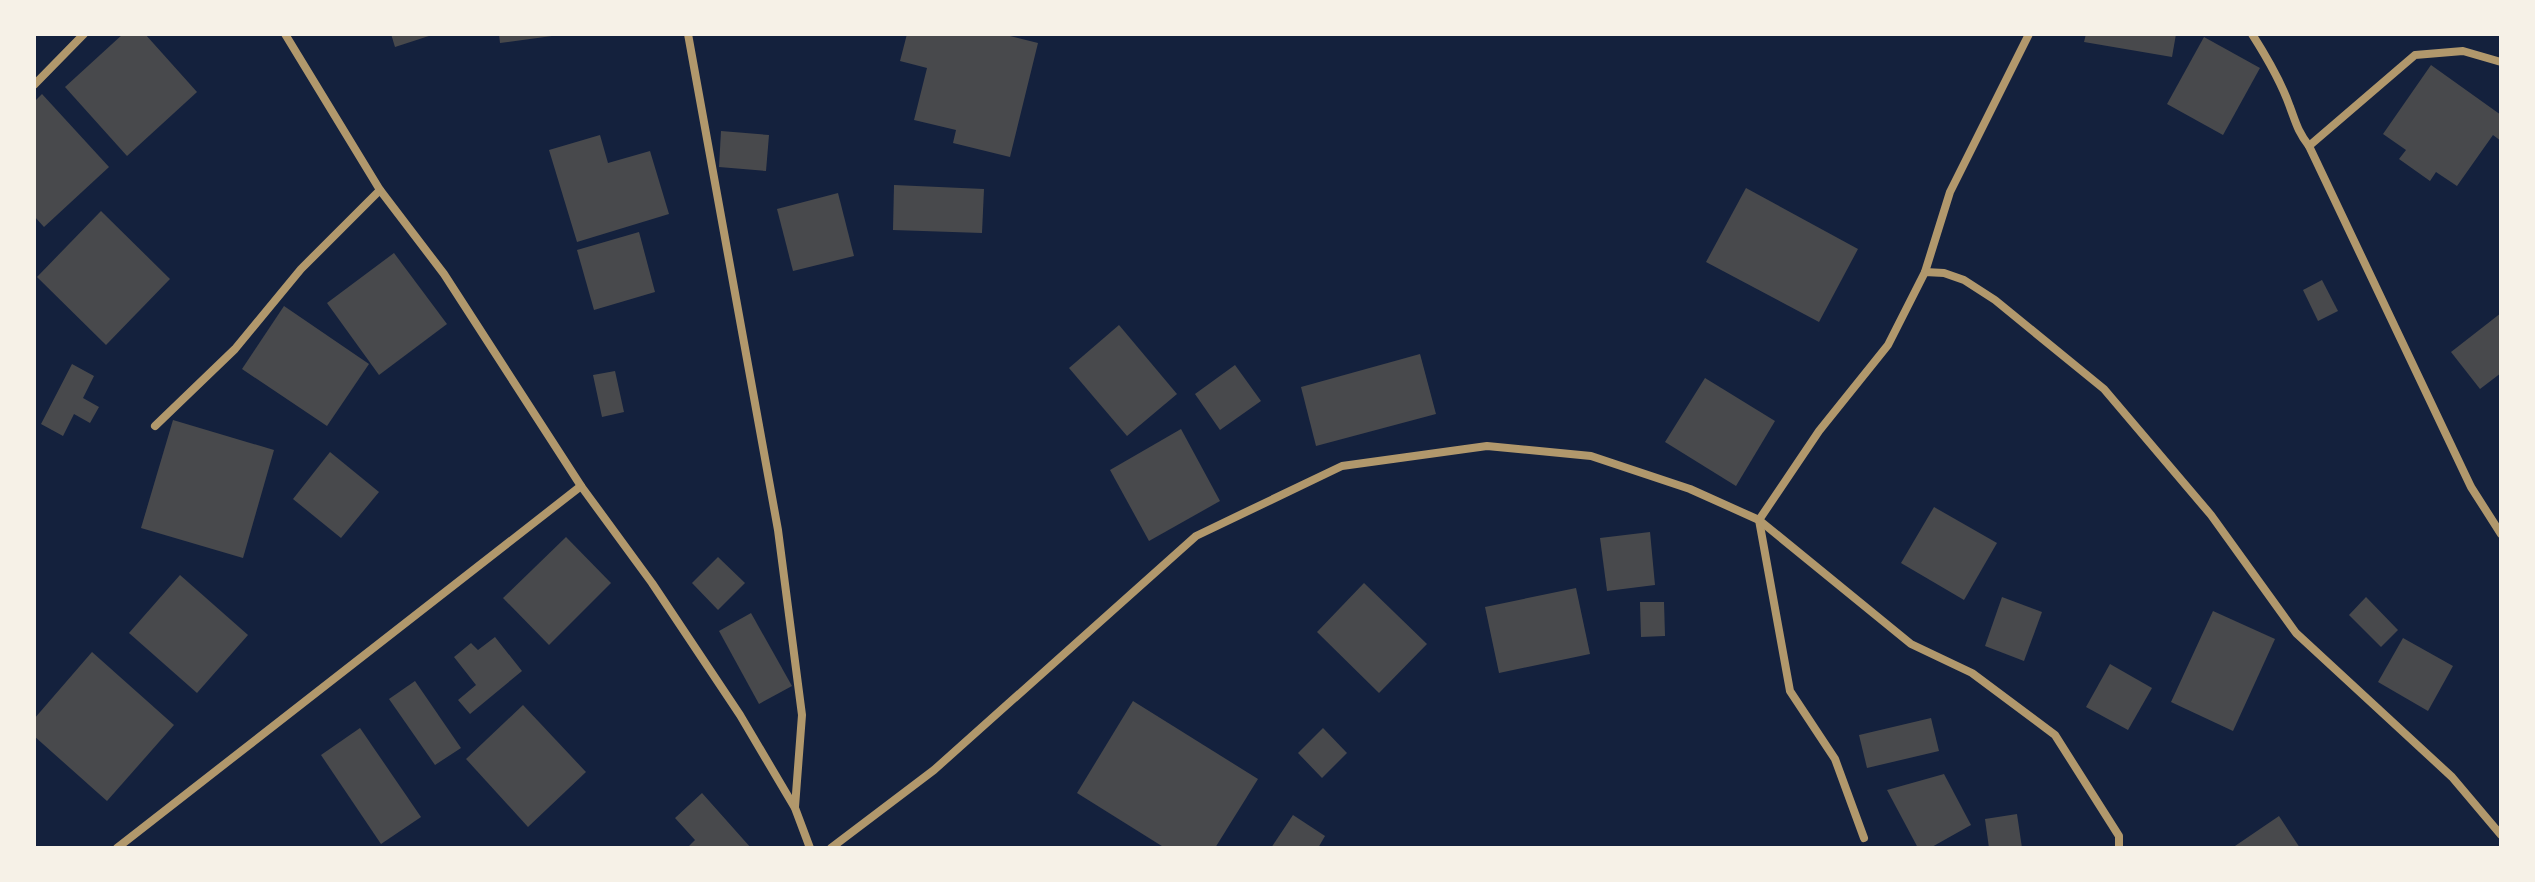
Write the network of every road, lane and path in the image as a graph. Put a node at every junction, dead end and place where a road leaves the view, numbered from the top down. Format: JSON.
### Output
{"nodes":[{"id":1,"x":84,"y":34,"type":"edge"},
{"id":2,"x":285,"y":34,"type":"edge"},
{"id":3,"x":688,"y":34,"type":"edge"},
{"id":4,"x":2029,"y":34,"type":"edge"},
{"id":5,"x":2252,"y":34,"type":"edge"},
{"id":6,"x":2501,"y":62,"type":"edge"},
{"id":7,"x":34,"y":85,"type":"edge"},
{"id":8,"x":2309,"y":146,"type":"junction"},
{"id":9,"x":380,"y":190,"type":"junction"},
{"id":10,"x":1925,"y":272,"type":"junction"},
{"id":11,"x":155,"y":426,"type":"dead end"},
{"id":12,"x":581,"y":486,"type":"junction"},
{"id":13,"x":1759,"y":520,"type":"junction"},
{"id":14,"x":2501,"y":534,"type":"edge"},
{"id":15,"x":795,"y":808,"type":"junction"},
{"id":16,"x":2501,"y":835,"type":"edge"},
{"id":17,"x":1864,"y":838,"type":"dead end"},
{"id":18,"x":117,"y":848,"type":"edge"},
{"id":19,"x":810,"y":848,"type":"edge"},
{"id":20,"x":831,"y":848,"type":"edge"},
{"id":21,"x":2119,"y":848,"type":"edge"}],
"edges":[{"from":1,"to":7,"type":"street"},
{"from":2,"to":9,"type":"street"},
{"from":3,"to":15,"type":"street"},
{"from":4,"to":10,"type":"street"},
{"from":5,"to":8,"type":"street"},
{"from":6,"to":8,"type":"street"},
{"from":8,"to":14,"type":"street"},
{"from":9,"to":11,"type":"street"},
{"from":9,"to":12,"type":"street"},
{"from":10,"to":13,"type":"street"},
{"from":10,"to":16,"type":"street"},
{"from":12,"to":15,"type":"street"},
{"from":12,"to":18,"type":"street"},
{"from":13,"to":17,"type":"street"},
{"from":13,"to":20,"type":"street"},
{"from":13,"to":21,"type":"street"},
{"from":15,"to":19,"type":"street"}]}
